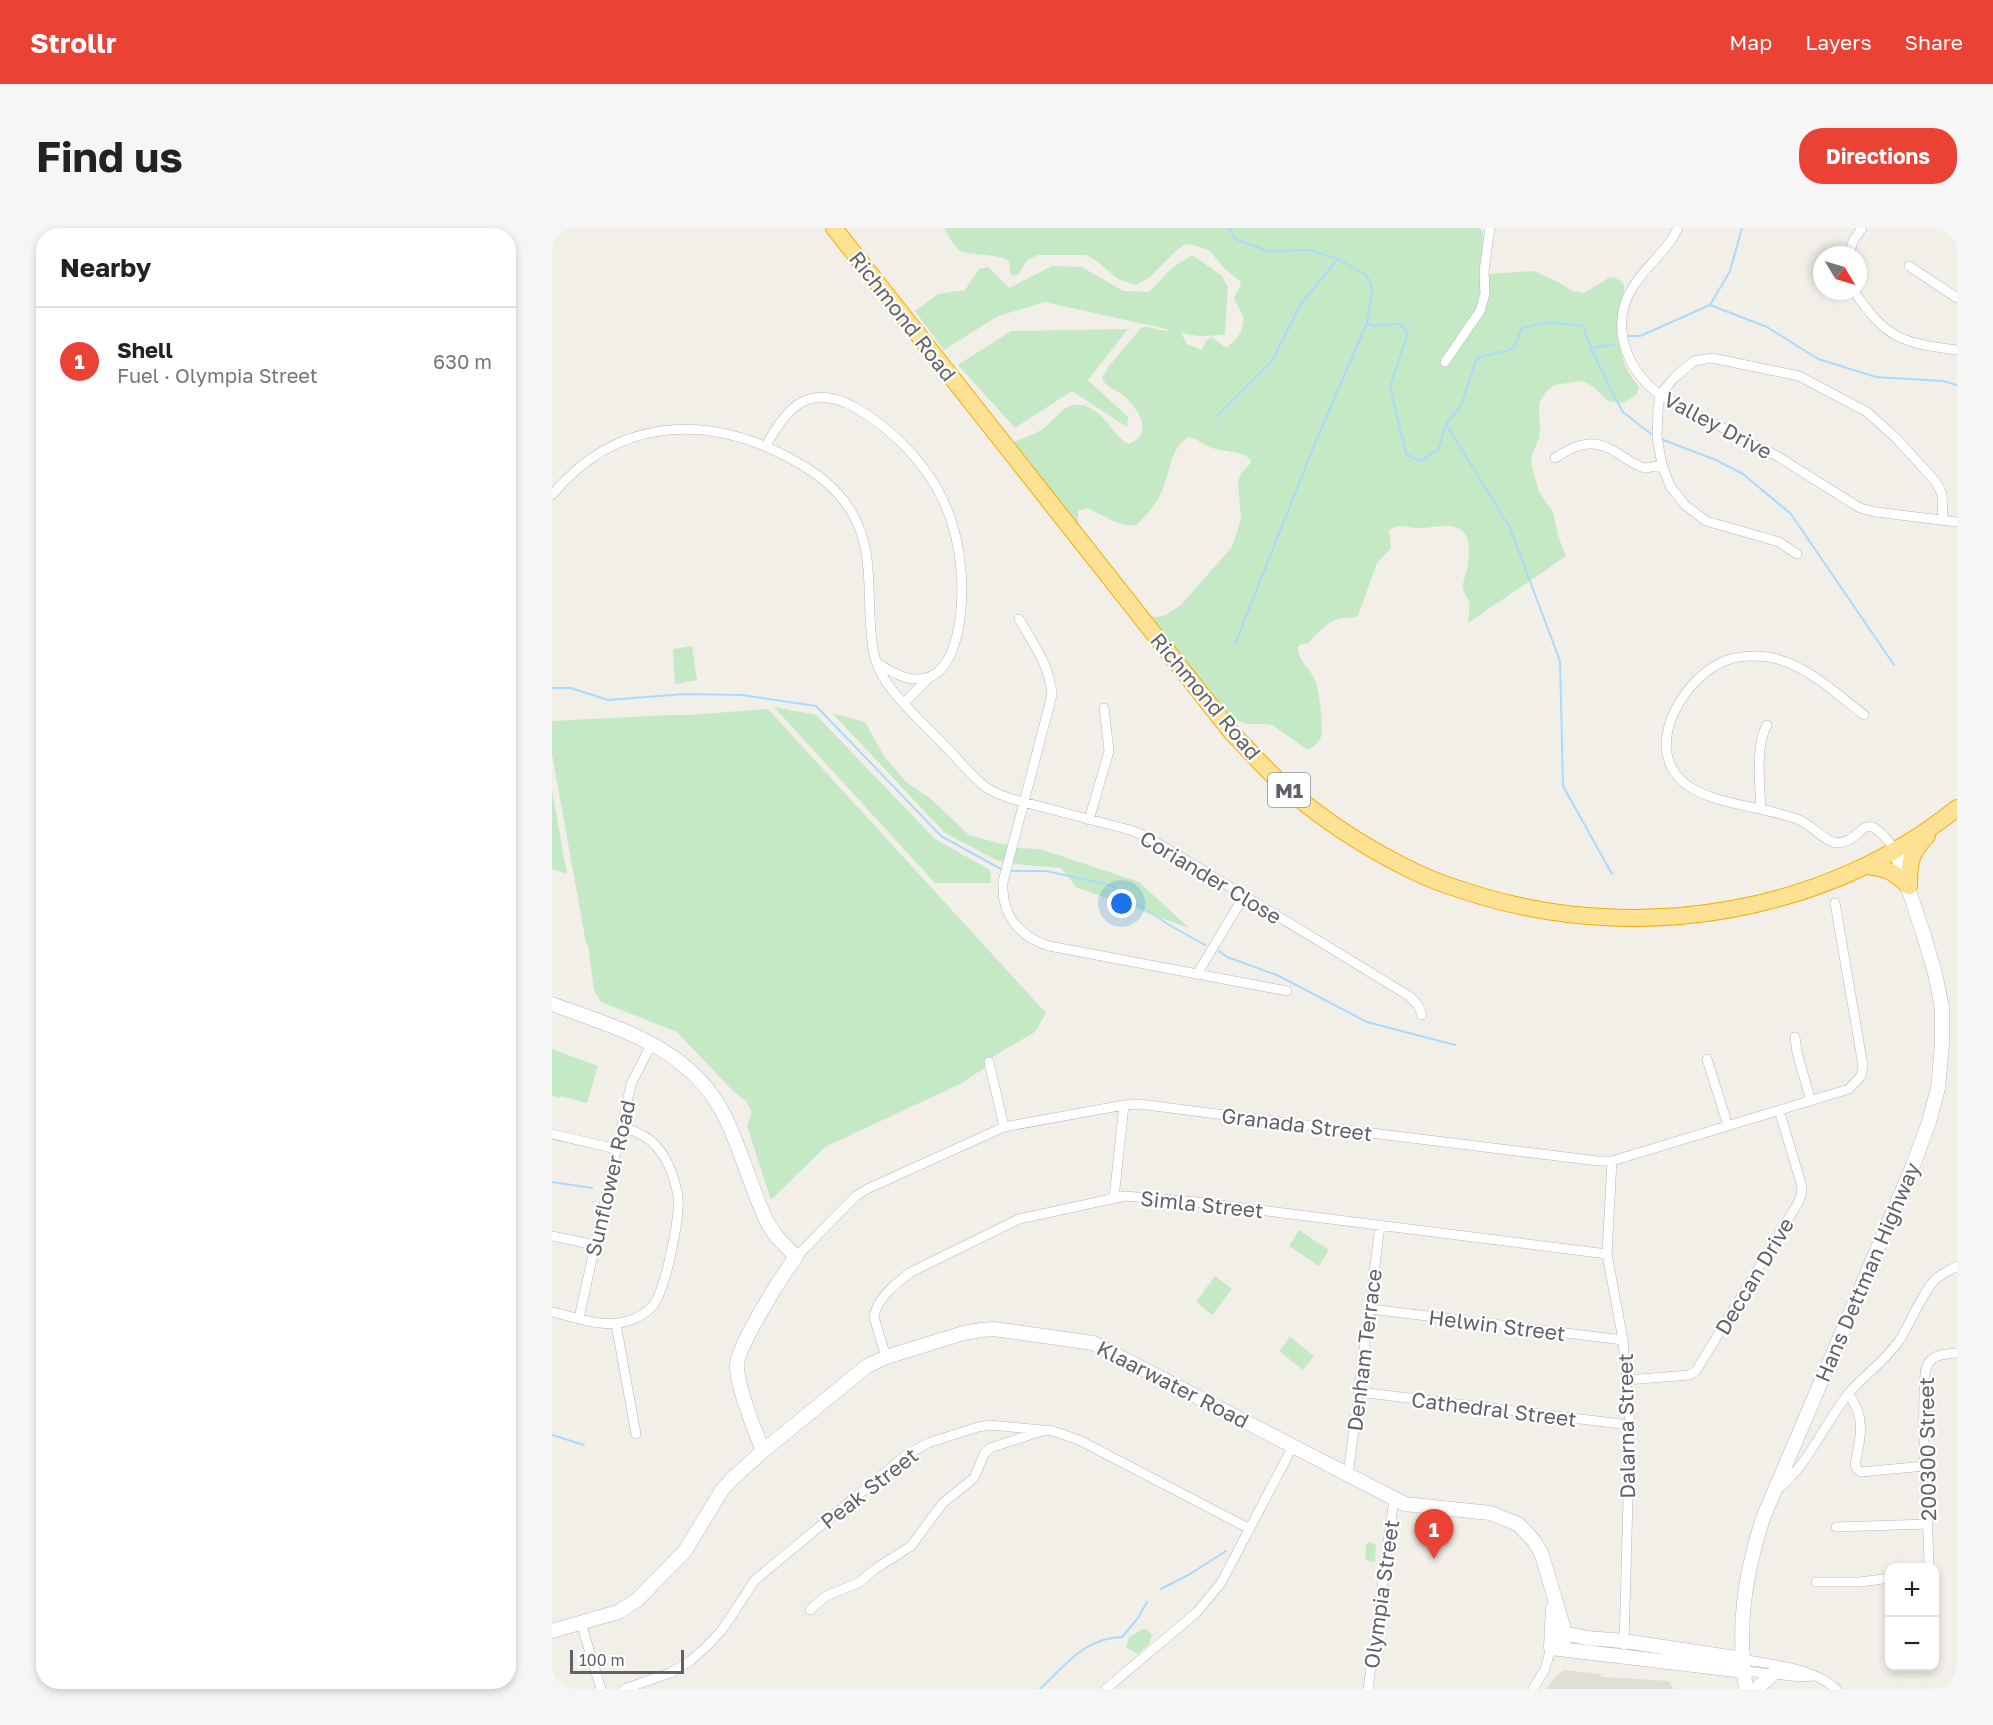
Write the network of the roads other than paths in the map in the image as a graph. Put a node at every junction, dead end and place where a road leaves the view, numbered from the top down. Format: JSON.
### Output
{"nodes":[{"id":1,"x":834,"y":228,"type":"edge"},
{"id":2,"x":1490,"y":228,"type":"edge"},
{"id":3,"x":1678,"y":228,"type":"edge"},
{"id":4,"x":1862,"y":228,"type":"edge"},
{"id":5,"x":1951,"y":228,"type":"edge"},
{"id":6,"x":1957,"y":232,"type":"edge"},
{"id":7,"x":1852,"y":246,"type":"edge"},
{"id":8,"x":1909,"y":266,"type":"dead end"},
{"id":9,"x":1957,"y":298,"type":"edge"},
{"id":10,"x":1860,"y":300,"type":"edge"},
{"id":11,"x":1957,"y":350,"type":"edge"},
{"id":12,"x":1445,"y":362,"type":"dead end"},
{"id":13,"x":1660,"y":395,"type":"junction"},
{"id":14,"x":766,"y":446,"type":"junction"},
{"id":15,"x":1555,"y":458,"type":"dead end"},
{"id":16,"x":1662,"y":465,"type":"junction"},
{"id":17,"x":552,"y":495,"type":"edge"},
{"id":18,"x":1943,"y":521,"type":"junction"},
{"id":19,"x":1957,"y":522,"type":"edge"},
{"id":20,"x":1797,"y":554,"type":"dead end"},
{"id":21,"x":1019,"y":619,"type":"dead end"},
{"id":22,"x":877,"y":663,"type":"junction"},
{"id":23,"x":929,"y":678,"type":"junction"},
{"id":24,"x":904,"y":703,"type":"junction"},
{"id":25,"x":1104,"y":708,"type":"dead end"},
{"id":26,"x":1864,"y":715,"type":"dead end"},
{"id":27,"x":1767,"y":725,"type":"dead end"},
{"id":28,"x":1025,"y":802,"type":"junction"},
{"id":29,"x":1761,"y":809,"type":"junction"},
{"id":30,"x":1951,"y":813,"type":"edge"},
{"id":31,"x":1089,"y":820,"type":"junction"},
{"id":32,"x":1896,"y":851,"type":"junction"},
{"id":33,"x":1866,"y":866,"type":"junction"},
{"id":34,"x":1909,"y":886,"type":"junction"},
{"id":35,"x":1244,"y":896,"type":"junction"},
{"id":36,"x":1835,"y":903,"type":"dead end"},
{"id":37,"x":1197,"y":974,"type":"junction"},
{"id":38,"x":1287,"y":991,"type":"dead end"},
{"id":39,"x":552,"y":1004,"type":"edge"},
{"id":40,"x":1422,"y":1015,"type":"dead end"},
{"id":41,"x":1795,"y":1037,"type":"dead end"},
{"id":42,"x":652,"y":1043,"type":"junction"},
{"id":43,"x":1707,"y":1059,"type":"dead end"},
{"id":44,"x":989,"y":1062,"type":"dead end"},
{"id":45,"x":1811,"y":1101,"type":"junction"},
{"id":46,"x":1124,"y":1105,"type":"junction"},
{"id":47,"x":1779,"y":1110,"type":"junction"},
{"id":48,"x":1728,"y":1126,"type":"junction"},
{"id":49,"x":622,"y":1127,"type":"junction"},
{"id":50,"x":1004,"y":1127,"type":"junction"},
{"id":51,"x":552,"y":1134,"type":"edge"},
{"id":52,"x":616,"y":1149,"type":"junction"},
{"id":53,"x":1612,"y":1161,"type":"junction"},
{"id":54,"x":1114,"y":1198,"type":"junction"},
{"id":55,"x":1380,"y":1226,"type":"junction"},
{"id":56,"x":552,"y":1236,"type":"edge"},
{"id":57,"x":595,"y":1245,"type":"junction"},
{"id":58,"x":1606,"y":1254,"type":"junction"},
{"id":59,"x":796,"y":1257,"type":"junction"},
{"id":60,"x":1957,"y":1266,"type":"edge"},
{"id":61,"x":1370,"y":1309,"type":"junction"},
{"id":62,"x":552,"y":1312,"type":"edge"},
{"id":63,"x":579,"y":1318,"type":"junction"},
{"id":64,"x":616,"y":1324,"type":"junction"},
{"id":65,"x":1623,"y":1341,"type":"junction"},
{"id":66,"x":1957,"y":1353,"type":"edge"},
{"id":67,"x":886,"y":1357,"type":"junction"},
{"id":68,"x":1627,"y":1380,"type":"junction"},
{"id":69,"x":1359,"y":1392,"type":"junction"},
{"id":70,"x":1848,"y":1394,"type":"junction"},
{"id":71,"x":1630,"y":1425,"type":"junction"},
{"id":72,"x":753,"y":1426,"type":"junction"},
{"id":73,"x":1044,"y":1430,"type":"junction"},
{"id":74,"x":636,"y":1434,"type":"dead end"},
{"id":75,"x":781,"y":1436,"type":"junction"},
{"id":76,"x":1293,"y":1446,"type":"junction"},
{"id":77,"x":763,"y":1451,"type":"junction"},
{"id":78,"x":1925,"y":1466,"type":"junction"},
{"id":79,"x":1348,"y":1475,"type":"junction"},
{"id":80,"x":1773,"y":1493,"type":"junction"},
{"id":81,"x":1394,"y":1499,"type":"junction"},
{"id":82,"x":1928,"y":1524,"type":"junction"},
{"id":83,"x":1836,"y":1527,"type":"dead end"},
{"id":84,"x":1250,"y":1529,"type":"junction"},
{"id":85,"x":1929,"y":1563,"type":"edge"},
{"id":86,"x":1885,"y":1579,"type":"edge"},
{"id":87,"x":1816,"y":1582,"type":"dead end"},
{"id":88,"x":810,"y":1610,"type":"dead end"},
{"id":89,"x":581,"y":1623,"type":"junction"},
{"id":90,"x":552,"y":1631,"type":"edge"},
{"id":91,"x":1559,"y":1632,"type":"junction"},
{"id":92,"x":1742,"y":1634,"type":"junction"},
{"id":93,"x":1624,"y":1641,"type":"junction"},
{"id":94,"x":1557,"y":1649,"type":"junction"},
{"id":95,"x":1713,"y":1655,"type":"junction"},
{"id":96,"x":1624,"y":1656,"type":"junction"},
{"id":97,"x":1743,"y":1665,"type":"junction"},
{"id":98,"x":1773,"y":1674,"type":"junction"},
{"id":99,"x":1814,"y":1676,"type":"junction"},
{"id":100,"x":601,"y":1689,"type":"edge"},
{"id":101,"x":624,"y":1689,"type":"edge"},
{"id":102,"x":1106,"y":1689,"type":"edge"},
{"id":103,"x":1368,"y":1689,"type":"edge"},
{"id":104,"x":1533,"y":1689,"type":"edge"},
{"id":105,"x":1746,"y":1689,"type":"edge"},
{"id":106,"x":1756,"y":1689,"type":"edge"},
{"id":107,"x":1836,"y":1689,"type":"edge"}],
"edges":[{"from":1,"to":33,"type":"highway","name":"Richmond Road","number":"M1"},
{"from":2,"to":12,"type":"street"},
{"from":3,"to":13,"type":"street","name":"Valley Drive"},
{"from":4,"to":7,"type":"street"},
{"from":5,"to":6,"type":"street"},
{"from":8,"to":9,"type":"street"},
{"from":10,"to":11,"type":"street"},
{"from":13,"to":16,"type":"street"},
{"from":13,"to":18,"type":"street","name":"Valley Drive"},
{"from":13,"to":18,"type":"street"},
{"from":14,"to":17,"type":"street"},
{"from":14,"to":22,"type":"street"},
{"from":14,"to":23,"type":"street"},
{"from":15,"to":16,"type":"street"},
{"from":16,"to":20,"type":"street"},
{"from":18,"to":19,"type":"street","name":"Valley Drive"},
{"from":21,"to":28,"type":"street"},
{"from":22,"to":23,"type":"street"},
{"from":22,"to":24,"type":"street","name":"Coriander Close"},
{"from":23,"to":24,"type":"street"},
{"from":24,"to":28,"type":"street","name":"Coriander Close"},
{"from":25,"to":31,"type":"street"},
{"from":26,"to":29,"type":"street"},
{"from":27,"to":29,"type":"street"},
{"from":28,"to":31,"type":"street","name":"Coriander Close"},
{"from":28,"to":37,"type":"street"},
{"from":29,"to":32,"type":"street"},
{"from":30,"to":32,"type":"highway","name":"Richmond Road","number":"M1"},
{"from":30,"to":34,"type":"highway"},
{"from":31,"to":35,"type":"street","name":"Coriander Close"},
{"from":32,"to":33,"type":"highway","name":"Richmond Road","number":"M1"},
{"from":32,"to":34,"type":"street","name":"Hans Dettman Highway"},
{"from":33,"to":34,"type":"highway"},
{"from":34,"to":80,"type":"street","name":"Hans Dettman Highway"},
{"from":35,"to":37,"type":"street"},
{"from":35,"to":40,"type":"street","name":"Coriander Close"},
{"from":36,"to":45,"type":"street","name":"Granada Street"},
{"from":37,"to":38,"type":"street"},
{"from":39,"to":42,"type":"street"},
{"from":41,"to":45,"type":"street"},
{"from":42,"to":49,"type":"street","name":"Sunflower Road"},
{"from":42,"to":59,"type":"street"},
{"from":43,"to":48,"type":"street"},
{"from":44,"to":50,"type":"street"},
{"from":45,"to":47,"type":"street","name":"Granada Street"},
{"from":46,"to":50,"type":"street","name":"Granada Street"},
{"from":46,"to":53,"type":"street","name":"Granada Street"},
{"from":46,"to":54,"type":"street"},
{"from":47,"to":48,"type":"street","name":"Granada Street"},
{"from":47,"to":68,"type":"street","name":"Deccan Drive"},
{"from":48,"to":53,"type":"street","name":"Granada Street"},
{"from":49,"to":52,"type":"street","name":"Sunflower Road"},
{"from":49,"to":64,"type":"street"},
{"from":50,"to":59,"type":"street","name":"Granada Street"},
{"from":51,"to":52,"type":"street"},
{"from":52,"to":57,"type":"street","name":"Sunflower Road"},
{"from":53,"to":58,"type":"street","name":"Dalarna Street"},
{"from":54,"to":55,"type":"street","name":"Simla Street"},
{"from":54,"to":67,"type":"street","name":"Simla Street"},
{"from":55,"to":58,"type":"street","name":"Simla Street"},
{"from":55,"to":61,"type":"street","name":"Denham Terrace"},
{"from":56,"to":57,"type":"street"},
{"from":57,"to":63,"type":"street","name":"Sunflower Road"},
{"from":58,"to":65,"type":"street","name":"Dalarna Street"},
{"from":59,"to":72,"type":"street","name":"Granada Street"},
{"from":60,"to":70,"type":"street"},
{"from":61,"to":65,"type":"street","name":"Helwin Street"},
{"from":61,"to":69,"type":"street","name":"Denham Terrace"},
{"from":62,"to":63,"type":"street"},
{"from":63,"to":64,"type":"street"},
{"from":64,"to":74,"type":"street"},
{"from":65,"to":68,"type":"street","name":"Dalarna Street"},
{"from":66,"to":78,"type":"street","name":"200300 Street"},
{"from":67,"to":75,"type":"street","name":"Klaarwater Road"},
{"from":67,"to":76,"type":"street","name":"Klaarwater Road"},
{"from":68,"to":71,"type":"street","name":"Dalarna Street"},
{"from":69,"to":71,"type":"street","name":"Cathedral Street"},
{"from":69,"to":79,"type":"street","name":"Denham Terrace"},
{"from":70,"to":78,"type":"street"},
{"from":70,"to":80,"type":"street"},
{"from":71,"to":93,"type":"street","name":"Dalarna Street"},
{"from":72,"to":75,"type":"street"},
{"from":72,"to":77,"type":"street","name":"Granada Street"},
{"from":73,"to":84,"type":"street","name":"Peak Street"},
{"from":73,"to":88,"type":"street"},
{"from":73,"to":101,"type":"street","name":"Peak Street"},
{"from":75,"to":77,"type":"street","name":"Klaarwater Road"},
{"from":76,"to":79,"type":"street","name":"Klaarwater Road"},
{"from":76,"to":84,"type":"street"},
{"from":77,"to":89,"type":"street","name":"Klaarwater Road"},
{"from":78,"to":82,"type":"street","name":"200300 Street"},
{"from":79,"to":81,"type":"street","name":"Klaarwater Road"},
{"from":80,"to":92,"type":"street","name":"Hans Dettman Highway"},
{"from":81,"to":91,"type":"street","name":"Klaarwater Road"},
{"from":81,"to":103,"type":"street","name":"Olympia Street"},
{"from":82,"to":83,"type":"street"},
{"from":82,"to":85,"type":"street","name":"200300 Street"},
{"from":84,"to":102,"type":"street"},
{"from":86,"to":87,"type":"street"},
{"from":89,"to":90,"type":"street","name":"Klaarwater Road"},
{"from":89,"to":100,"type":"street"},
{"from":91,"to":93,"type":"street"},
{"from":91,"to":94,"type":"street","name":"Klaarwater Road"},
{"from":92,"to":95,"type":"street"},
{"from":92,"to":97,"type":"street","name":"Hans Dettman Highway"},
{"from":93,"to":95,"type":"street"},
{"from":93,"to":96,"type":"street","name":"Dalarna Street"},
{"from":94,"to":96,"type":"street"},
{"from":94,"to":104,"type":"street"},
{"from":95,"to":97,"type":"street"},
{"from":96,"to":97,"type":"street"},
{"from":97,"to":98,"type":"street"},
{"from":97,"to":99,"type":"street"},
{"from":97,"to":105,"type":"street","name":"Hans Dettman Highway"},
{"from":98,"to":99,"type":"street"},
{"from":98,"to":106,"type":"street"},
{"from":99,"to":107,"type":"street"}]}
